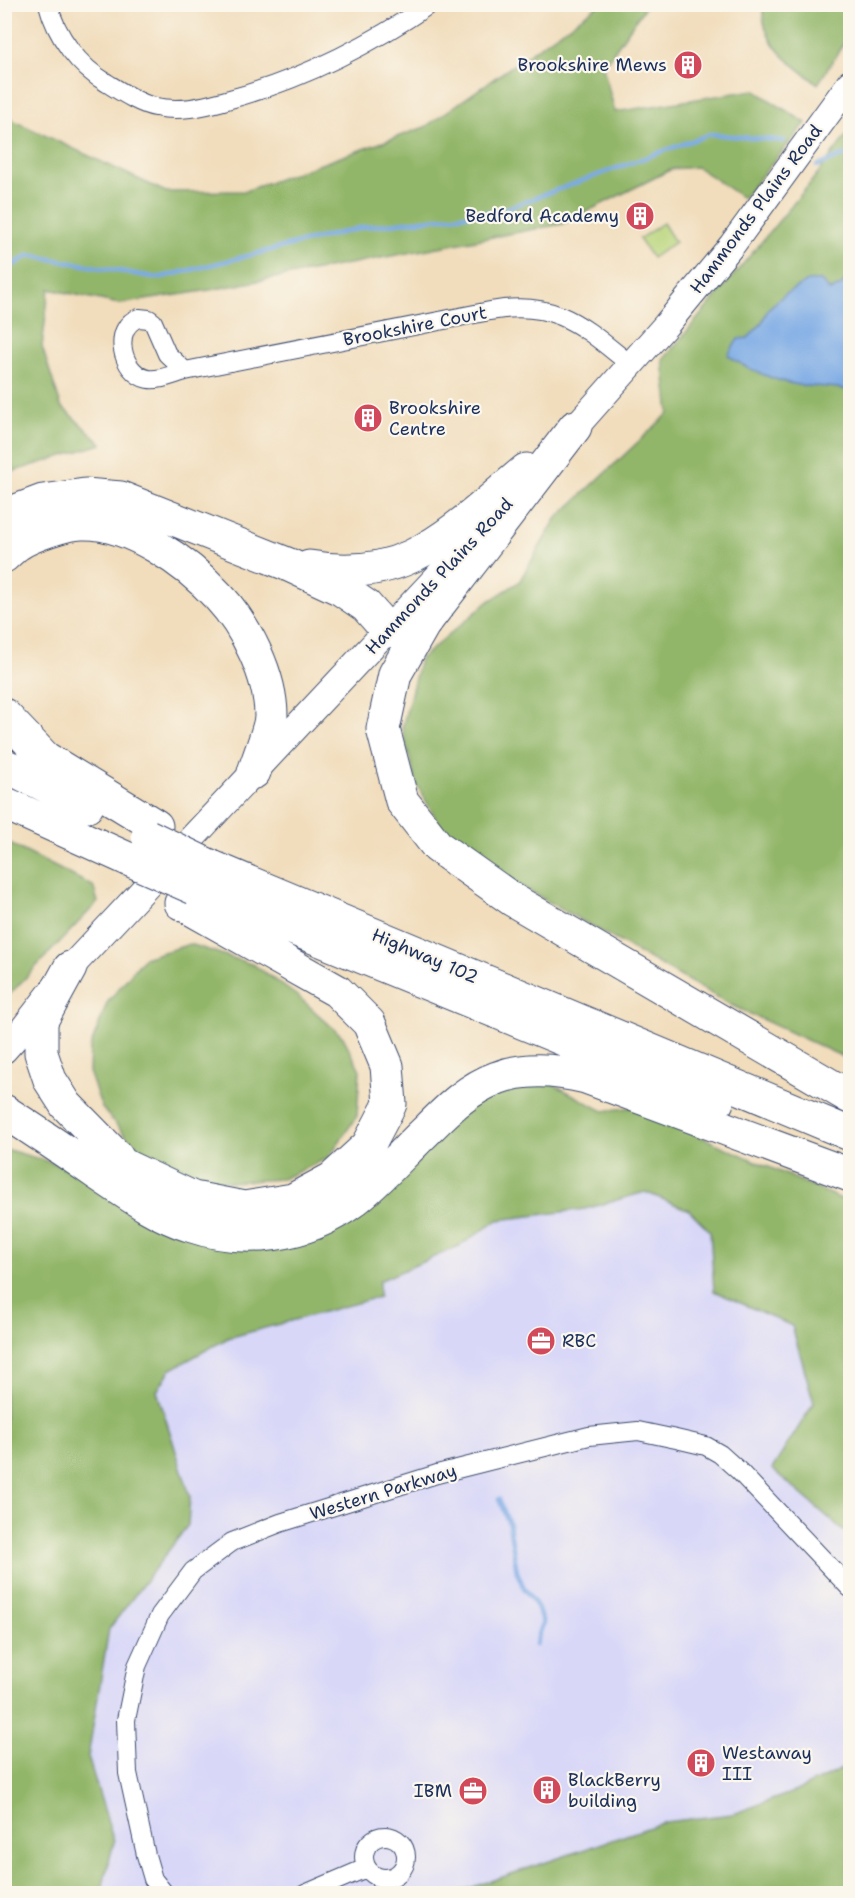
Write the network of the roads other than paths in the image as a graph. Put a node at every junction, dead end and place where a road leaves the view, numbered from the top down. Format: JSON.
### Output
{"nodes":[{"id":1,"x":48,"y":4,"type":"edge"},
{"id":2,"x":430,"y":4,"type":"edge"},
{"id":3,"x":850,"y":83,"type":"edge"},
{"id":4,"x":631,"y":365,"type":"junction"},
{"id":5,"x":185,"y":371,"type":"dead end"},
{"id":6,"x":571,"y":432,"type":"junction"},
{"id":7,"x":4,"y":518,"type":"edge"},
{"id":8,"x":4,"y":556,"type":"edge"},
{"id":9,"x":287,"y":564,"type":"junction"},
{"id":10,"x":388,"y":631,"type":"junction"},
{"id":11,"x":4,"y":715,"type":"edge"},
{"id":12,"x":4,"y":765,"type":"edge"},
{"id":13,"x":254,"y":772,"type":"junction"},
{"id":14,"x":4,"y":803,"type":"edge"},
{"id":15,"x":4,"y":816,"type":"edge"},
{"id":16,"x":136,"y":849,"type":"junction"},
{"id":17,"x":202,"y":879,"type":"junction"},
{"id":18,"x":70,"y":968,"type":"junction"},
{"id":19,"x":4,"y":1050,"type":"edge"},
{"id":20,"x":4,"y":1090,"type":"edge"},
{"id":21,"x":850,"y":1097,"type":"edge"},
{"id":22,"x":4,"y":1111,"type":"edge"},
{"id":23,"x":850,"y":1134,"type":"edge"},
{"id":24,"x":4,"y":1139,"type":"edge"},
{"id":25,"x":69,"y":1154,"type":"junction"},
{"id":26,"x":850,"y":1157,"type":"edge"},
{"id":27,"x":127,"y":1167,"type":"junction"},
{"id":28,"x":850,"y":1175,"type":"edge"},
{"id":29,"x":850,"y":1588,"type":"edge"},
{"id":30,"x":366,"y":1868,"type":"dead end"},
{"id":31,"x":150,"y":1886,"type":"edge"},
{"id":32,"x":165,"y":1893,"type":"edge"},
{"id":33,"x":305,"y":1893,"type":"edge"}],
"edges":[{"from":1,"to":2,"type":"street"},
{"from":3,"to":4,"type":"main road","name":"Hammonds Plains Road"},
{"from":4,"to":5,"type":"street","name":"Brookshire Court"},
{"from":4,"to":6,"type":"main road","name":"Hammonds Plains Road"},
{"from":6,"to":9,"type":"highway"},
{"from":6,"to":10,"type":"main road","name":"Hammonds Plains Road"},
{"from":6,"to":21,"type":"highway"},
{"from":7,"to":9,"type":"highway"},
{"from":8,"to":13,"type":"highway"},
{"from":9,"to":10,"type":"highway"},
{"from":10,"to":13,"type":"main road","name":"Hammonds Plains Road"},
{"from":11,"to":16,"type":"highway"},
{"from":12,"to":16,"type":"highway","name":"Highway 102"},
{"from":13,"to":18,"type":"main road","name":"Hammonds Plains Road"},
{"from":14,"to":16,"type":"highway","name":"Highway 102"},
{"from":15,"to":16,"type":"highway"},
{"from":16,"to":17,"type":"highway","name":"Highway 102","bridge":true},
{"from":16,"to":17,"type":"highway"},
{"from":17,"to":23,"type":"highway","name":"Highway 102"},
{"from":17,"to":26,"type":"highway","name":"Highway 102"},
{"from":17,"to":27,"type":"highway"},
{"from":18,"to":19,"type":"main road","name":"Hammonds Plains Road"},
{"from":18,"to":27,"type":"highway"},
{"from":20,"to":27,"type":"highway"},
{"from":22,"to":25,"type":"highway"},
{"from":24,"to":25,"type":"highway"},
{"from":25,"to":28,"type":"highway"},
{"from":29,"to":31,"type":"street","name":"Western Parkway"},
{"from":30,"to":33,"type":"street"},
{"from":31,"to":32,"type":"street","name":"Western Parkway"}]}
